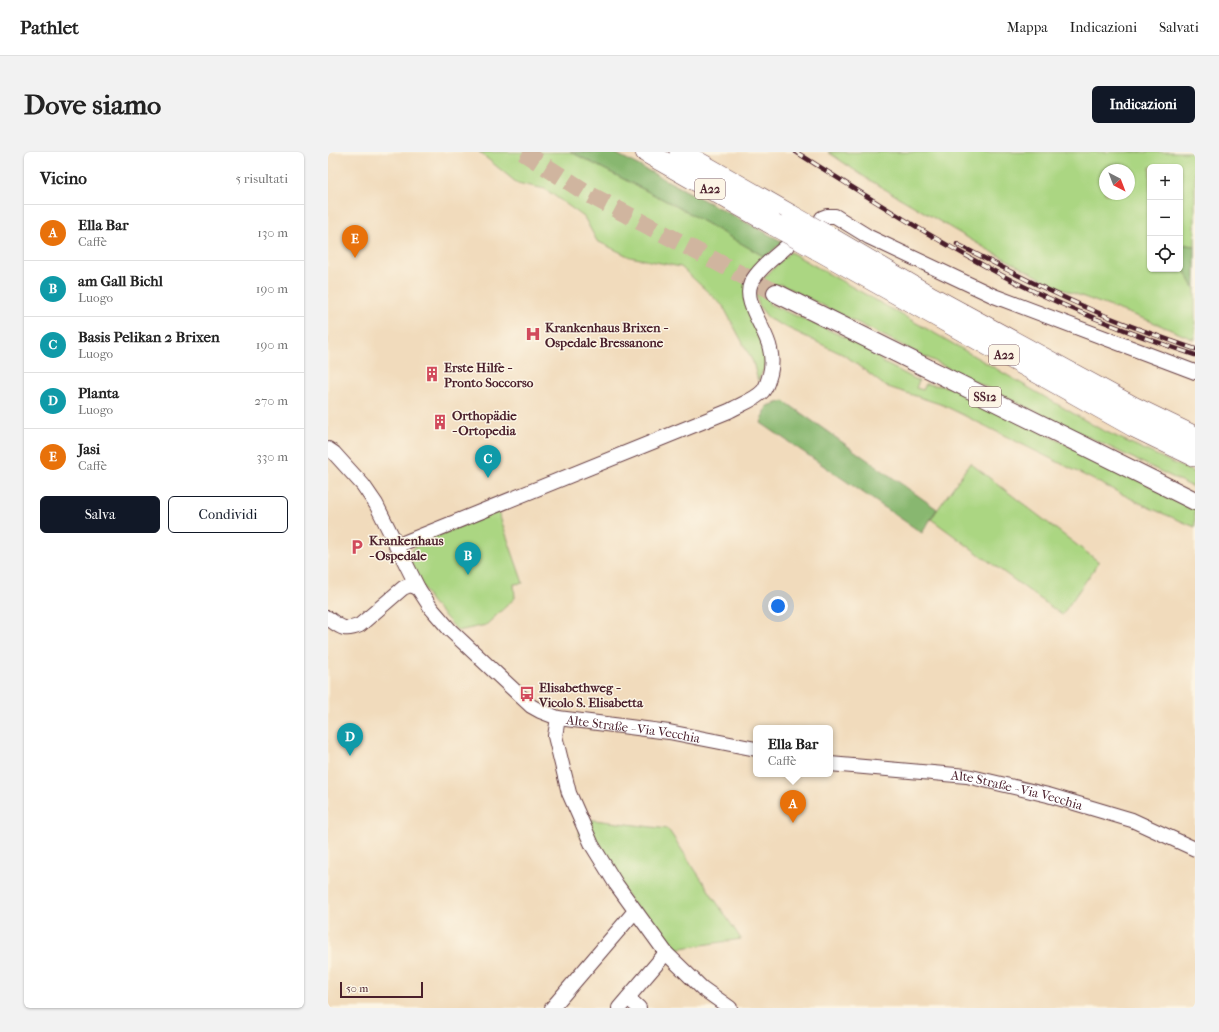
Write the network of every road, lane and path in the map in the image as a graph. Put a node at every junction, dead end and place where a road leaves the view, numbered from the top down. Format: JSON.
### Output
{"nodes":[{"id":1,"x":646,"y":152,"type":"edge"},
{"id":2,"x":680,"y":152,"type":"edge"},
{"id":3,"x":822,"y":218,"type":"dead end"},
{"id":4,"x":783,"y":220,"type":"junction"},
{"id":5,"x":823,"y":243,"type":"junction"},
{"id":6,"x":787,"y":246,"type":"dead end"},
{"id":7,"x":776,"y":293,"type":"tunnel mouth"},
{"id":8,"x":1195,"y":372,"type":"edge"},
{"id":9,"x":1133,"y":407,"type":"junction"},
{"id":10,"x":1195,"y":425,"type":"edge"},
{"id":11,"x":1195,"y":437,"type":"edge"},
{"id":12,"x":328,"y":449,"type":"edge"},
{"id":13,"x":1195,"y":456,"type":"edge"},
{"id":14,"x":1195,"y":501,"type":"edge"},
{"id":15,"x":396,"y":546,"type":"junction"},
{"id":16,"x":418,"y":588,"type":"junction"},
{"id":17,"x":328,"y":618,"type":"edge"},
{"id":18,"x":558,"y":718,"type":"junction"},
{"id":19,"x":753,"y":748,"type":"edge"},
{"id":20,"x":833,"y":764,"type":"edge"},
{"id":21,"x":1195,"y":849,"type":"edge"},
{"id":22,"x":635,"y":911,"type":"junction"},
{"id":23,"x":666,"y":953,"type":"junction"},
{"id":24,"x":624,"y":1003,"type":"edge"},
{"id":25,"x":552,"y":1008,"type":"edge"},
{"id":26,"x":639,"y":1008,"type":"edge"},
{"id":27,"x":730,"y":1008,"type":"edge"}],
"edges":[{"from":1,"to":4,"type":"highway","number":"A22"},
{"from":2,"to":4,"type":"highway","number":"A22"},
{"from":3,"to":8,"type":"street"},
{"from":4,"to":5,"type":"highway","number":"A22","bridge":true},
{"from":5,"to":9,"type":"highway","number":"A22"},
{"from":5,"to":13,"type":"highway","number":"A22"},
{"from":6,"to":15,"type":"street"},
{"from":7,"to":14,"type":"main road","number":"SS12"},
{"from":9,"to":10,"type":"highway"},
{"from":9,"to":11,"type":"highway","number":"A22"},
{"from":12,"to":15,"type":"street","name":"Alte Straße - Via Vecchia"},
{"from":15,"to":16,"type":"street","name":"Alte Straße - Via Vecchia"},
{"from":16,"to":17,"type":"street"},
{"from":16,"to":18,"type":"street","name":"Alte Straße - Via Vecchia"},
{"from":18,"to":19,"type":"street","name":"Alte Straße - Via Vecchia"},
{"from":18,"to":22,"type":"street"},
{"from":20,"to":21,"type":"street","name":"Alte Straße - Via Vecchia"},
{"from":22,"to":23,"type":"street"},
{"from":22,"to":25,"type":"street"},
{"from":23,"to":24,"type":"street"},
{"from":23,"to":27,"type":"street"},
{"from":24,"to":26,"type":"street"}]}
